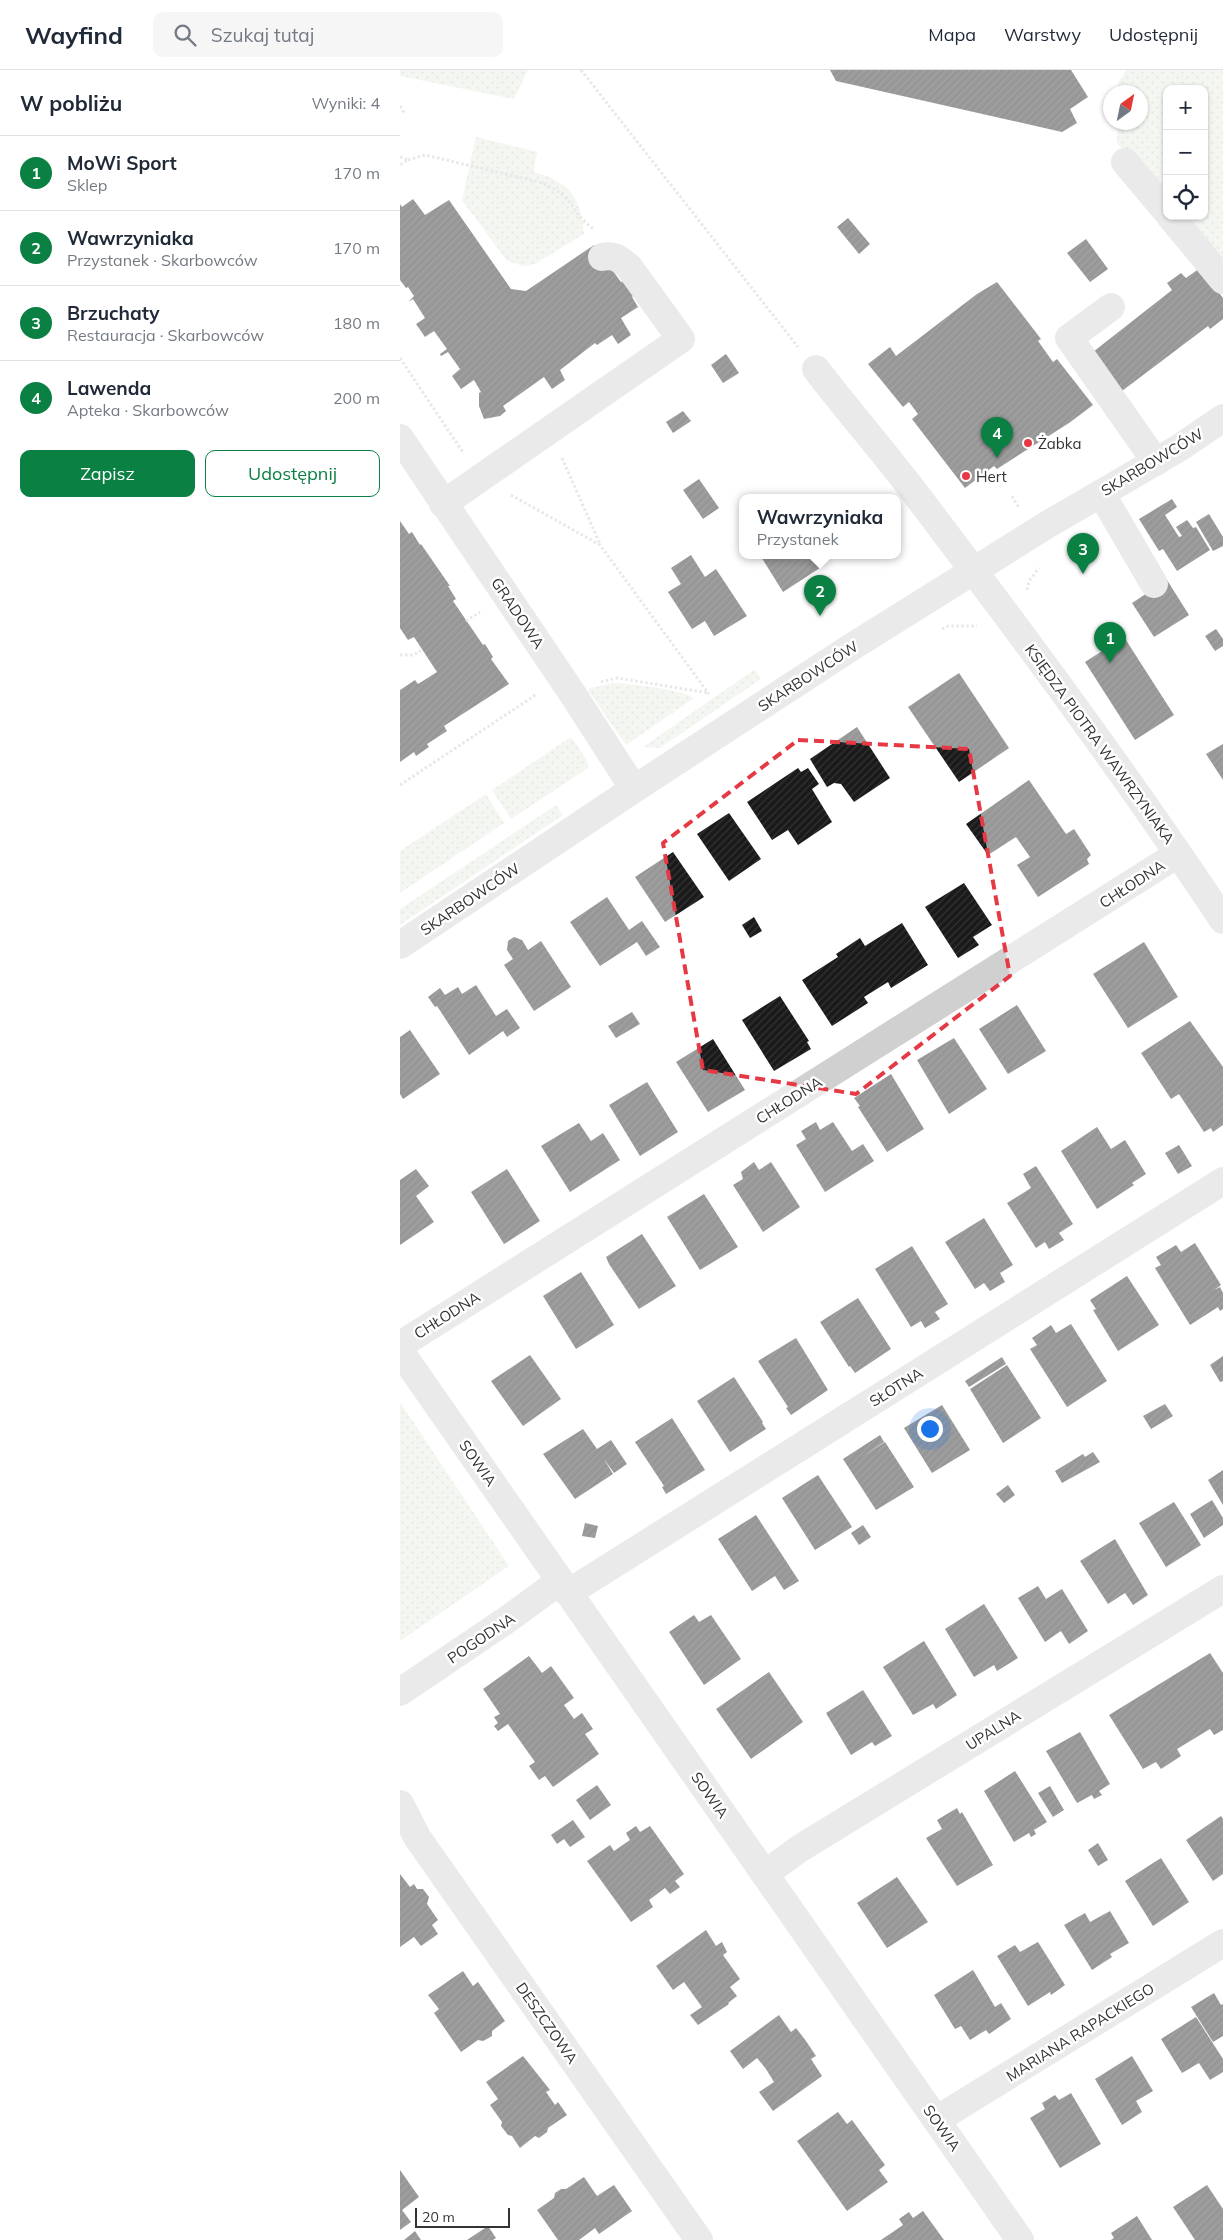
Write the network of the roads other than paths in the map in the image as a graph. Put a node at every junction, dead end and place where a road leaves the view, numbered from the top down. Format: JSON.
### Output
{"nodes":[{"id":1,"x":1125,"y":162,"type":"dead end"},
{"id":2,"x":1163,"y":207,"type":"edge"},
{"id":3,"x":1173,"y":220,"type":"edge"},
{"id":4,"x":601,"y":244,"type":"road end"},
{"id":5,"x":1223,"y":280,"type":"edge"},
{"id":6,"x":1111,"y":307,"type":"dead end"},
{"id":7,"x":816,"y":369,"type":"road end"},
{"id":8,"x":1223,"y":418,"type":"edge"},
{"id":9,"x":400,"y":438,"type":"edge"},
{"id":10,"x":1156,"y":462,"type":"junction"},
{"id":11,"x":1101,"y":493,"type":"junction"},
{"id":12,"x":443,"y":504,"type":"junction"},
{"id":13,"x":973,"y":572,"type":"junction"},
{"id":14,"x":1154,"y":584,"type":"dead end"},
{"id":15,"x":634,"y":789,"type":"junction"},
{"id":16,"x":1178,"y":854,"type":"junction"},
{"id":17,"x":1223,"y":920,"type":"edge"},
{"id":18,"x":400,"y":945,"type":"edge"},
{"id":19,"x":1223,"y":1180,"type":"edge"},
{"id":20,"x":400,"y":1345,"type":"edge"},
{"id":21,"x":400,"y":1351,"type":"edge"},
{"id":22,"x":564,"y":1587,"type":"junction"},
{"id":23,"x":1223,"y":1588,"type":"edge"},
{"id":24,"x":400,"y":1692,"type":"edge"},
{"id":25,"x":400,"y":1804,"type":"edge"},
{"id":26,"x":765,"y":1874,"type":"junction"},
{"id":27,"x":1223,"y":1943,"type":"edge"},
{"id":28,"x":936,"y":2120,"type":"junction"},
{"id":29,"x":699,"y":2240,"type":"edge"},
{"id":30,"x":1020,"y":2240,"type":"edge"}],
"edges":[{"from":1,"to":2,"type":"street"},
{"from":3,"to":5,"type":"street"},
{"from":4,"to":12,"type":"street"},
{"from":6,"to":10,"type":"street"},
{"from":7,"to":13,"type":"street","name":"KSIĘDZA PIOTRA WAWRZYNIAKA"},
{"from":8,"to":10,"type":"street","name":"SKARBOWCÓW"},
{"from":9,"to":12,"type":"street","name":"GRADOWA"},
{"from":10,"to":11,"type":"street","name":"SKARBOWCÓW"},
{"from":11,"to":13,"type":"street","name":"SKARBOWCÓW"},
{"from":11,"to":14,"type":"street"},
{"from":12,"to":15,"type":"street","name":"GRADOWA"},
{"from":13,"to":15,"type":"street","name":"SKARBOWCÓW"},
{"from":13,"to":16,"type":"street","name":"KSIĘDZA PIOTRA WAWRZYNIAKA"},
{"from":15,"to":18,"type":"street","name":"SKARBOWCÓW"},
{"from":16,"to":17,"type":"street","name":"KSIĘDZA PIOTRA WAWRZYNIAKA"},
{"from":16,"to":20,"type":"street","name":"CHŁODNA"},
{"from":19,"to":22,"type":"street","name":"SŁOTNA"},
{"from":21,"to":22,"type":"street","name":"SOWIA"},
{"from":22,"to":24,"type":"street","name":"POGODNA"},
{"from":22,"to":26,"type":"street","name":"SOWIA"},
{"from":23,"to":26,"type":"street","name":"UPALNA"},
{"from":25,"to":29,"type":"street","name":"DESZCZOWA"},
{"from":26,"to":28,"type":"street","name":"SOWIA"},
{"from":27,"to":28,"type":"street","name":"MARIANA RAPACKIEGO"},
{"from":28,"to":30,"type":"street","name":"SOWIA"}]}
